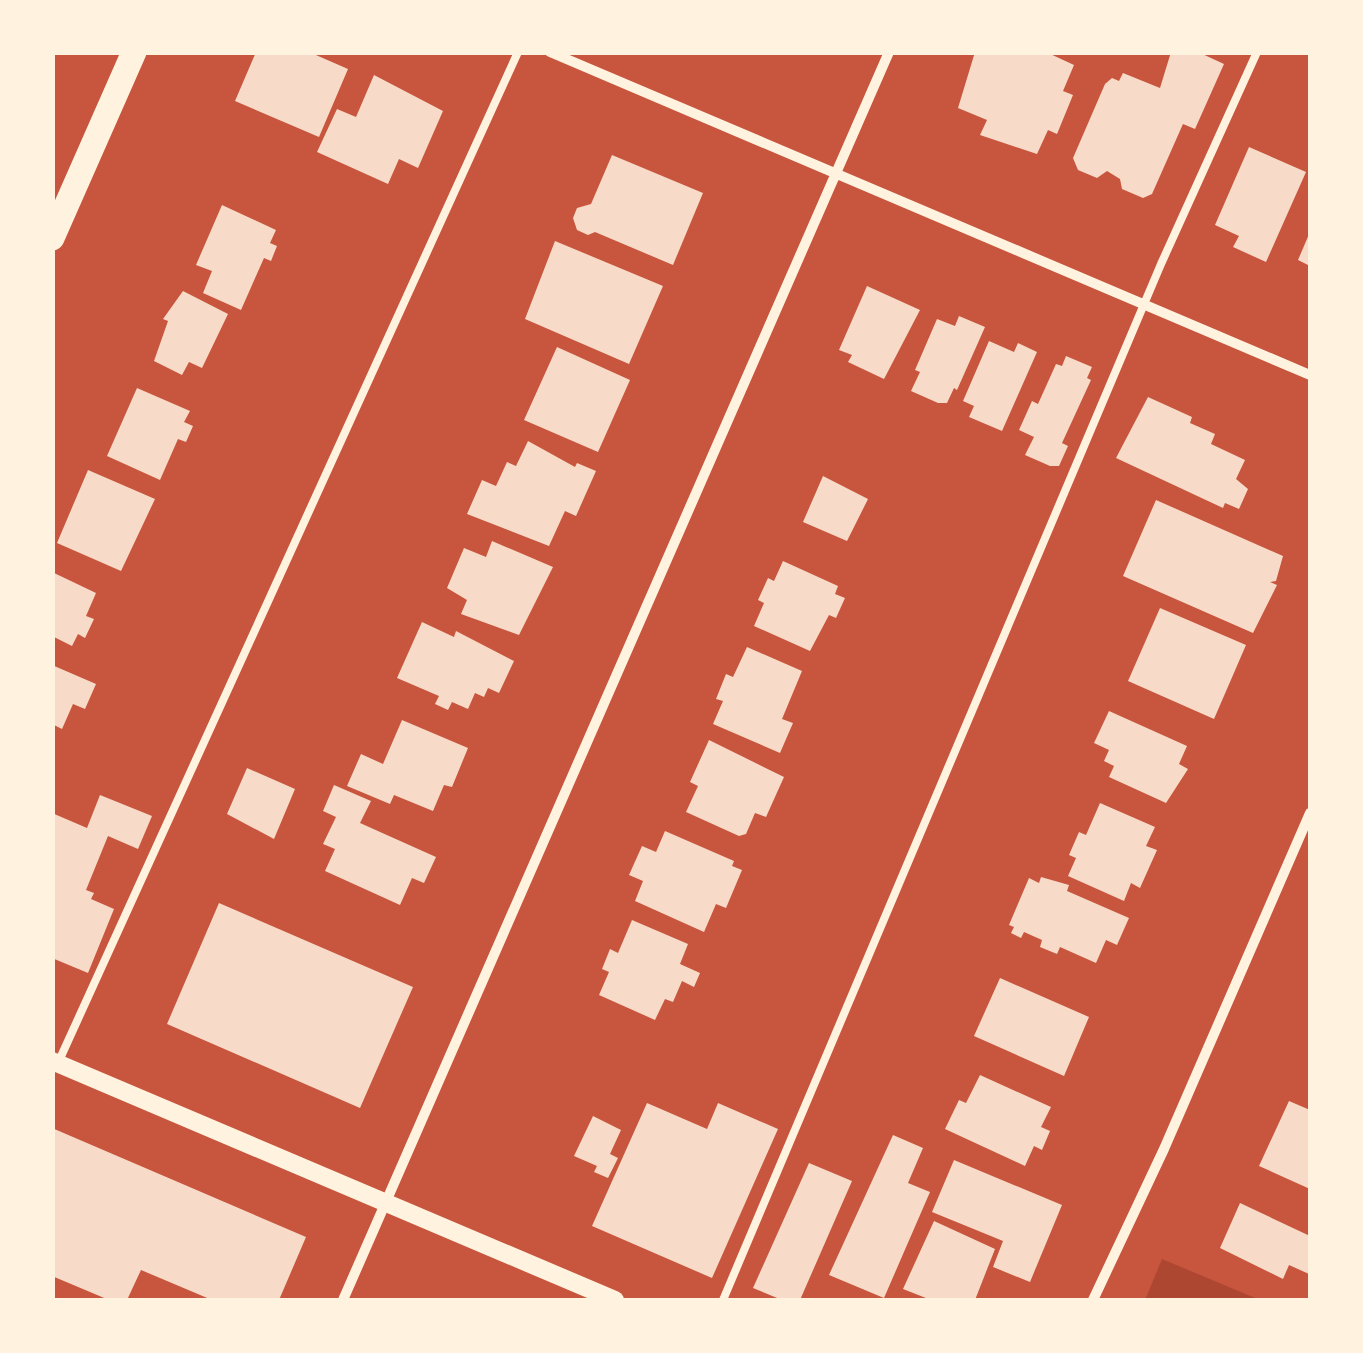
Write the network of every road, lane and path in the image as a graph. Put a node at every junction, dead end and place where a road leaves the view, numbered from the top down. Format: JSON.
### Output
{"nodes":[{"id":1,"x":134,"y":52,"type":"edge"},
{"id":2,"x":518,"y":52,"type":"edge"},
{"id":3,"x":550,"y":52,"type":"edge"},
{"id":4,"x":889,"y":52,"type":"edge"},
{"id":5,"x":1257,"y":52,"type":"edge"},
{"id":6,"x":839,"y":174,"type":"junction"},
{"id":7,"x":52,"y":238,"type":"edge"},
{"id":8,"x":1147,"y":305,"type":"junction"},
{"id":9,"x":1310,"y":374,"type":"edge"},
{"id":10,"x":1310,"y":813,"type":"edge"},
{"id":11,"x":55,"y":1062,"type":"edge"},
{"id":12,"x":385,"y":1202,"type":"junction"},
{"id":13,"x":343,"y":1300,"type":"edge"},
{"id":14,"x":616,"y":1300,"type":"edge"},
{"id":15,"x":723,"y":1300,"type":"edge"},
{"id":16,"x":1092,"y":1300,"type":"edge"}],
"edges":[{"from":1,"to":7,"type":"main road"},
{"from":2,"to":11,"type":"lane"},
{"from":3,"to":6,"type":"street"},
{"from":4,"to":6,"type":"street"},
{"from":5,"to":8,"type":"lane"},
{"from":6,"to":8,"type":"street"},
{"from":6,"to":12,"type":"street"},
{"from":8,"to":9,"type":"street"},
{"from":8,"to":15,"type":"lane"},
{"from":10,"to":16,"type":"street"},
{"from":11,"to":12,"type":"street"},
{"from":12,"to":13,"type":"street"},
{"from":12,"to":14,"type":"street"}]}
